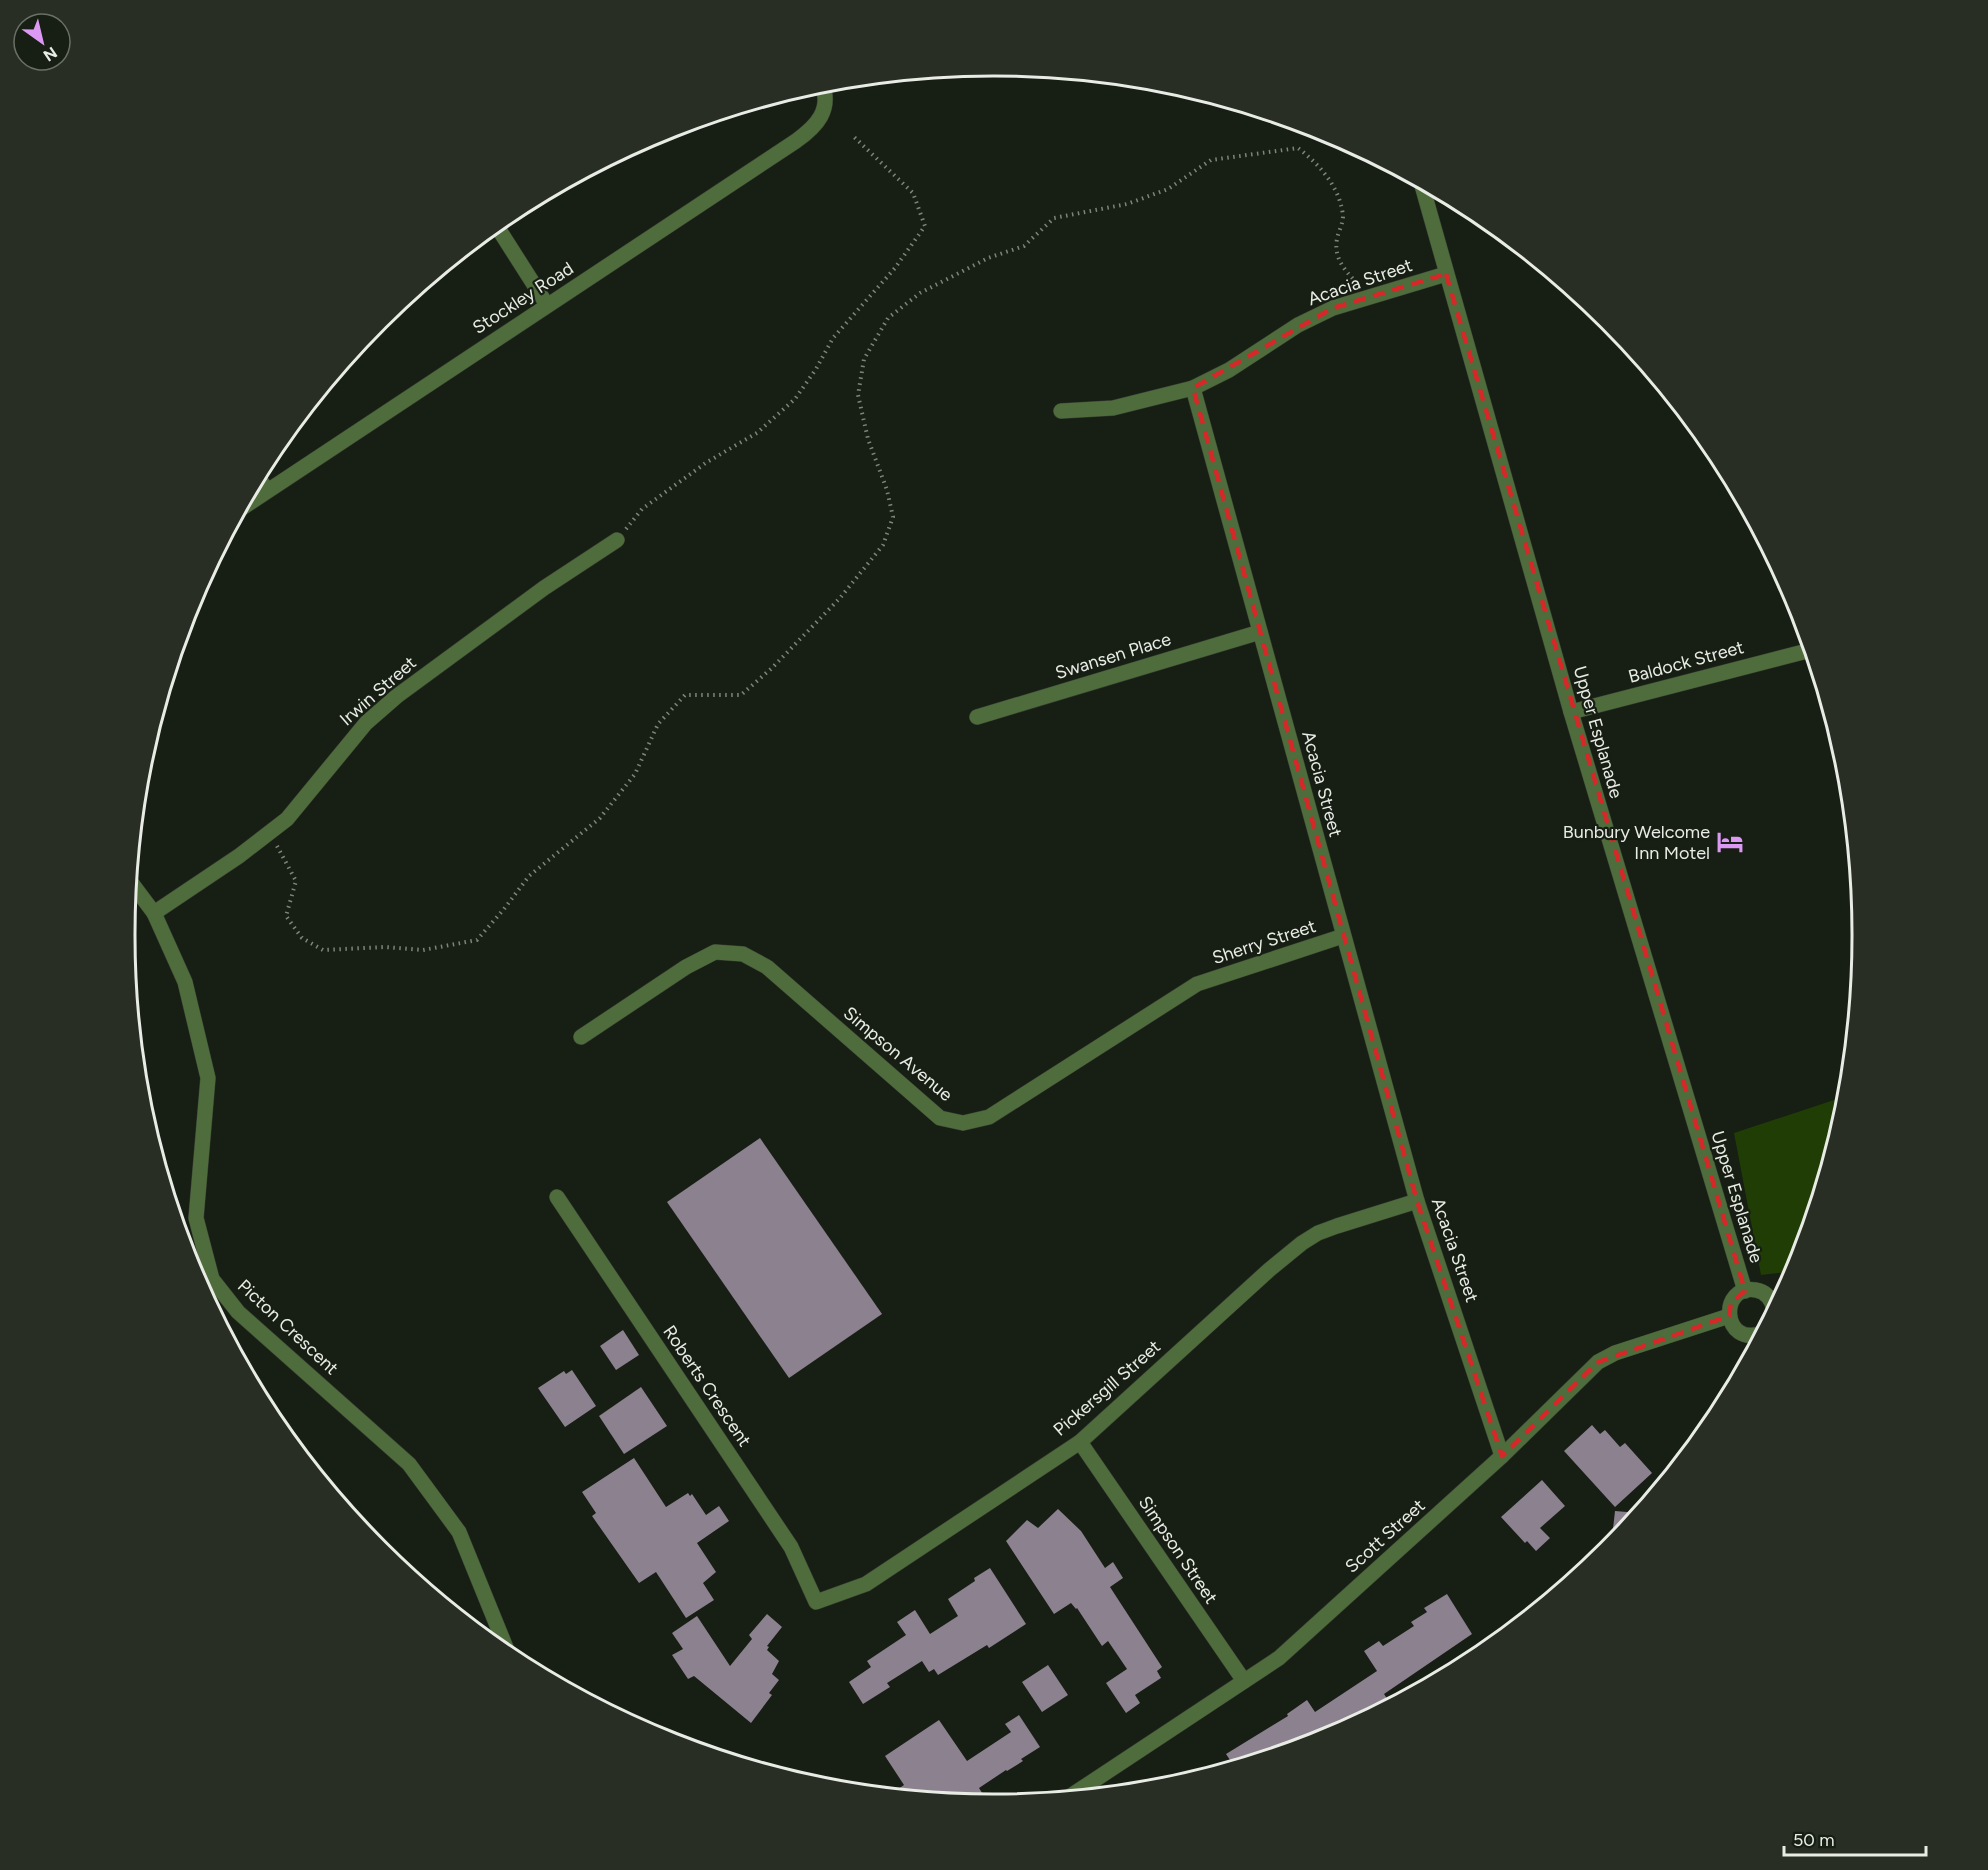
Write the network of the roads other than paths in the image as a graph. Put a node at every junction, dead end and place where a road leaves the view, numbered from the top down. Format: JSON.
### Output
{"nodes":[{"id":1,"x":824,"y":94,"type":"edge"},
{"id":2,"x":1423,"y":192,"type":"edge"},
{"id":3,"x":501,"y":233,"type":"edge"},
{"id":4,"x":1446,"y":274,"type":"junction"},
{"id":5,"x":547,"y":305,"type":"junction"},
{"id":6,"x":1193,"y":388,"type":"junction"},
{"id":7,"x":1061,"y":411,"type":"dead end"},
{"id":8,"x":264,"y":485,"type":"edge"},
{"id":9,"x":267,"y":490,"type":"junction"},
{"id":10,"x":256,"y":498,"type":"edge"},
{"id":11,"x":617,"y":540,"type":"road end"},
{"id":12,"x":1260,"y":632,"type":"junction"},
{"id":13,"x":1804,"y":652,"type":"edge"},
{"id":14,"x":1571,"y":712,"type":"junction"},
{"id":15,"x":977,"y":717,"type":"dead end"},
{"id":16,"x":137,"y":890,"type":"edge"},
{"id":17,"x":154,"y":913,"type":"junction"},
{"id":18,"x":1343,"y":936,"type":"junction"},
{"id":19,"x":1197,"y":984,"type":"joint"},
{"id":20,"x":581,"y":1037,"type":"dead end"},
{"id":21,"x":557,"y":1197,"type":"dead end"},
{"id":22,"x":1417,"y":1201,"type":"junction"},
{"id":23,"x":204,"y":1271,"type":"edge"},
{"id":24,"x":212,"y":1288,"type":"edge"},
{"id":25,"x":1745,"y":1290,"type":"junction"},
{"id":26,"x":1770,"y":1301,"type":"edge"},
{"id":27,"x":1729,"y":1317,"type":"junction"},
{"id":28,"x":1753,"y":1335,"type":"edge"},
{"id":29,"x":1080,"y":1442,"type":"junction"},
{"id":30,"x":1502,"y":1456,"type":"junction"},
{"id":31,"x":816,"y":1602,"type":"joint"},
{"id":32,"x":501,"y":1638,"type":"edge"},
{"id":33,"x":1244,"y":1681,"type":"junction"},
{"id":34,"x":1082,"y":1789,"type":"edge"}],
"edges":[{"from":1,"to":5,"type":"street","name":"Stockley Road"},
{"from":2,"to":4,"type":"street","name":"Upper Esplanade"},
{"from":3,"to":5,"type":"street"},
{"from":4,"to":6,"type":"street","name":"Acacia Street"},
{"from":4,"to":14,"type":"street","name":"Upper Esplanade"},
{"from":5,"to":9,"type":"street","name":"Stockley Road"},
{"from":6,"to":7,"type":"street"},
{"from":6,"to":12,"type":"street","name":"Acacia Street"},
{"from":8,"to":9,"type":"street"},
{"from":9,"to":10,"type":"street","name":"Stockley Road"},
{"from":11,"to":17,"type":"street","name":"Irwin Street"},
{"from":12,"to":15,"type":"street","name":"Swansen Place"},
{"from":12,"to":18,"type":"street","name":"Acacia Street"},
{"from":13,"to":14,"type":"street","name":"Baldock Street"},
{"from":14,"to":25,"type":"street","name":"Upper Esplanade"},
{"from":16,"to":17,"type":"street","name":"Picton Crescent"},
{"from":17,"to":23,"type":"street","name":"Picton Crescent"},
{"from":18,"to":19,"type":"street","name":"Sherry Street"},
{"from":18,"to":22,"type":"street","name":"Acacia Street"},
{"from":19,"to":20,"type":"street","name":"Simpson Avenue"},
{"from":21,"to":31,"type":"street","name":"Roberts Crescent"},
{"from":22,"to":29,"type":"street","name":"Pickersgill Street"},
{"from":22,"to":30,"type":"street","name":"Acacia Street"},
{"from":24,"to":32,"type":"street","name":"Picton Crescent"},
{"from":25,"to":26,"type":"street"},
{"from":25,"to":27,"type":"street"},
{"from":27,"to":28,"type":"street"},
{"from":27,"to":30,"type":"street","name":"Scott Street"},
{"from":29,"to":31,"type":"street","name":"Pickersgill Street"},
{"from":29,"to":33,"type":"street","name":"Simpson Street"},
{"from":30,"to":33,"type":"street","name":"Scott Street"},
{"from":33,"to":34,"type":"street","name":"Scott Street"}]}
